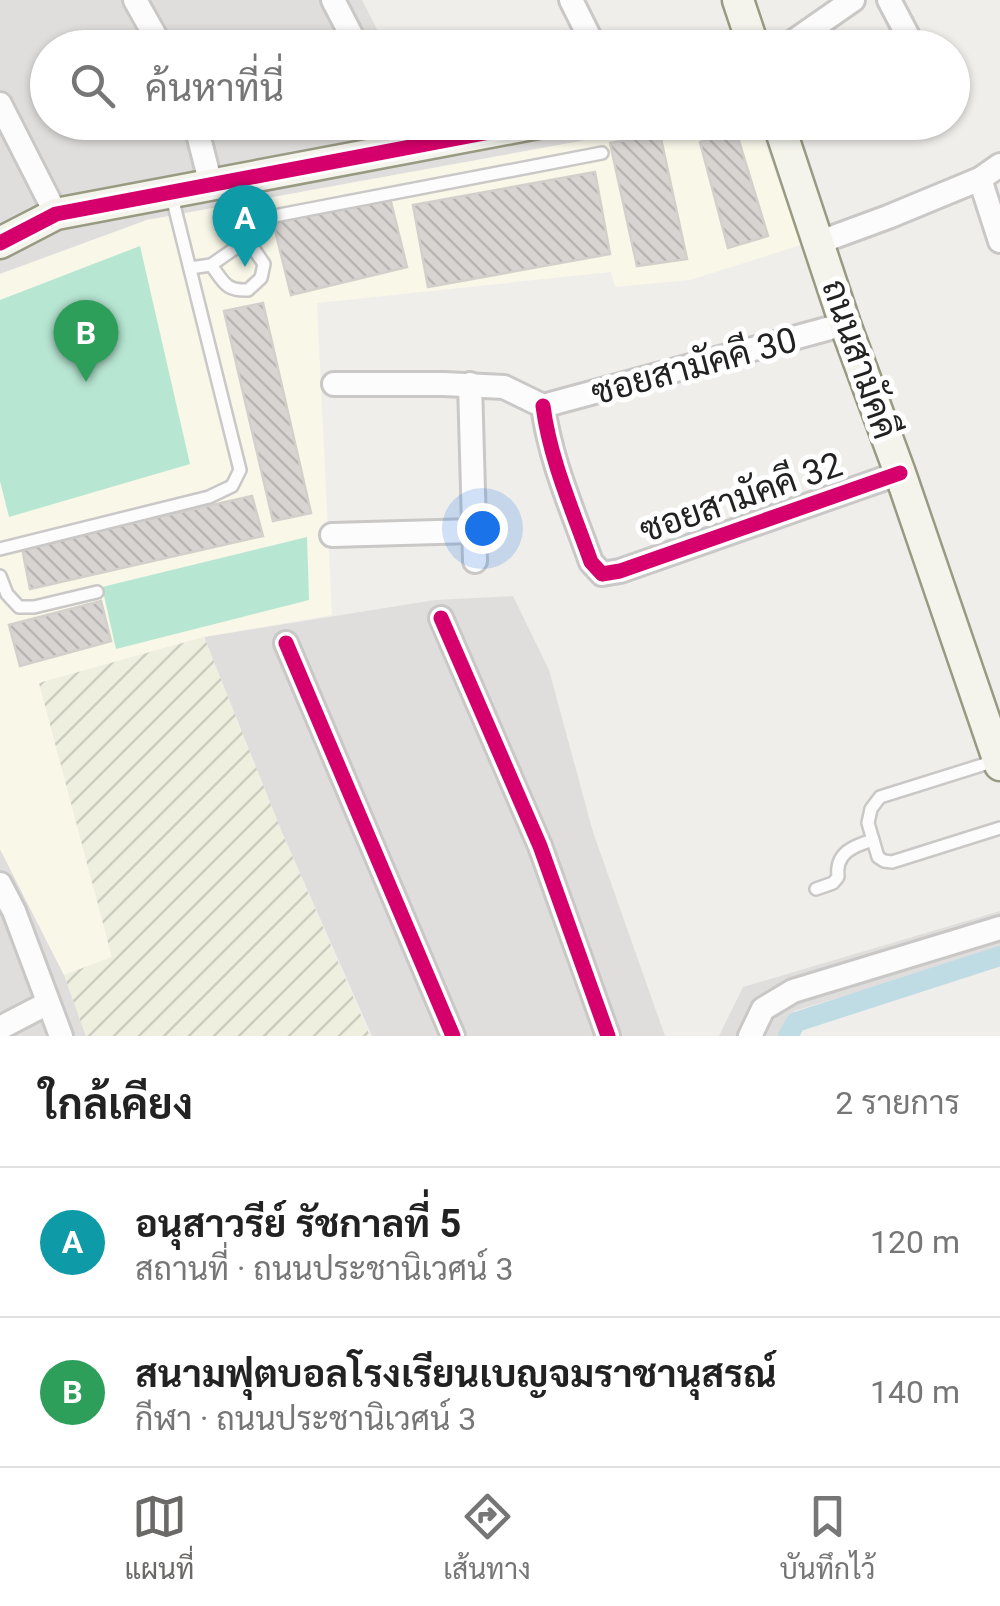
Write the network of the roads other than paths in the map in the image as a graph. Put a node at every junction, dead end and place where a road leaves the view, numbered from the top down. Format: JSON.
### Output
{"nodes":[{"id":1,"x":135,"y":0,"type":"edge"},
{"id":2,"x":334,"y":0,"type":"edge"},
{"id":3,"x":571,"y":0,"type":"edge"},
{"id":4,"x":738,"y":0,"type":"edge"},
{"id":5,"x":853,"y":0,"type":"edge"},
{"id":6,"x":889,"y":0,"type":"edge"},
{"id":7,"x":152,"y":30,"type":"edge"},
{"id":8,"x":349,"y":30,"type":"edge"},
{"id":9,"x":586,"y":30,"type":"edge"},
{"id":10,"x":748,"y":30,"type":"edge"},
{"id":11,"x":810,"y":30,"type":"edge"},
{"id":12,"x":905,"y":30,"type":"edge"},
{"id":13,"x":0,"y":104,"type":"edge"},
{"id":14,"x":200,"y":140,"type":"edge"},
{"id":15,"x":383,"y":140,"type":"edge"},
{"id":16,"x":784,"y":140,"type":"edge"},
{"id":17,"x":602,"y":153,"type":"dead end"},
{"id":18,"x":1000,"y":164,"type":"edge"},
{"id":19,"x":980,"y":178,"type":"junction"},
{"id":20,"x":211,"y":186,"type":"junction"},
{"id":21,"x":172,"y":193,"type":"junction"},
{"id":22,"x":56,"y":214,"type":"junction"},
{"id":23,"x":1000,"y":241,"type":"edge"},
{"id":24,"x":249,"y":242,"type":"junction"},
{"id":25,"x":820,"y":242,"type":"junction"},
{"id":26,"x":0,"y":243,"type":"edge"},
{"id":27,"x":211,"y":264,"type":"junction"},
{"id":28,"x":190,"y":268,"type":"junction"},
{"id":29,"x":846,"y":324,"type":"junction"},
{"id":30,"x":334,"y":384,"type":"dead end"},
{"id":31,"x":470,"y":384,"type":"junction"},
{"id":32,"x":542,"y":406,"type":"junction"},
{"id":33,"x":900,"y":473,"type":"junction"},
{"id":34,"x":473,"y":531,"type":"junction"},
{"id":35,"x":332,"y":535,"type":"dead end"},
{"id":36,"x":0,"y":549,"type":"edge"},
{"id":37,"x":475,"y":561,"type":"dead end"},
{"id":38,"x":0,"y":576,"type":"edge"},
{"id":39,"x":98,"y":592,"type":"dead end"},
{"id":40,"x":442,"y":618,"type":"dead end"},
{"id":41,"x":286,"y":643,"type":"dead end"},
{"id":42,"x":999,"y":762,"type":"edge"},
{"id":43,"x":1000,"y":828,"type":"edge"},
{"id":44,"x":873,"y":840,"type":"junction"},
{"id":45,"x":0,"y":884,"type":"edge"},
{"id":46,"x":816,"y":889,"type":"dead end"},
{"id":47,"x":1000,"y":928,"type":"edge"},
{"id":48,"x":48,"y":1002,"type":"junction"},
{"id":49,"x":0,"y":1028,"type":"edge"},
{"id":50,"x":61,"y":1036,"type":"edge"},
{"id":51,"x":453,"y":1036,"type":"edge"},
{"id":52,"x":608,"y":1036,"type":"edge"},
{"id":53,"x":750,"y":1036,"type":"edge"}],
"edges":[{"from":1,"to":7,"type":"street"},
{"from":2,"to":8,"type":"street"},
{"from":3,"to":9,"type":"street"},
{"from":4,"to":10,"type":"main road"},
{"from":5,"to":11,"type":"street"},
{"from":6,"to":12,"type":"street"},
{"from":13,"to":22,"type":"street"},
{"from":14,"to":20,"type":"street"},
{"from":15,"to":20,"type":"main road"},
{"from":16,"to":25,"type":"main road","name":"ถนนสามัคคี"},
{"from":17,"to":24,"type":"lane"},
{"from":18,"to":19,"type":"street"},
{"from":19,"to":23,"type":"street"},
{"from":19,"to":25,"type":"street"},
{"from":20,"to":21,"type":"main road"},
{"from":21,"to":22,"type":"main road"},
{"from":21,"to":28,"type":"lane"},
{"from":22,"to":26,"type":"main road"},
{"from":24,"to":27,"type":"lane"},
{"from":24,"to":27,"type":"lane"},
{"from":25,"to":29,"type":"main road","name":"ถนนสามัคคี"},
{"from":27,"to":28,"type":"lane"},
{"from":28,"to":36,"type":"lane"},
{"from":29,"to":32,"type":"street","name":"ซอยสามัคคี 30"},
{"from":29,"to":33,"type":"main road","name":"ถนนสามัคคี"},
{"from":30,"to":31,"type":"street"},
{"from":31,"to":32,"type":"street"},
{"from":31,"to":34,"type":"street"},
{"from":32,"to":33,"type":"street","name":"ซอยสามัคคี 32"},
{"from":33,"to":42,"type":"main road","name":"ถนนสามัคคี"},
{"from":34,"to":35,"type":"street"},
{"from":34,"to":37,"type":"street"},
{"from":38,"to":39,"type":"lane"},
{"from":40,"to":52,"type":"street"},
{"from":41,"to":51,"type":"street"},
{"from":42,"to":44,"type":"lane"},
{"from":43,"to":44,"type":"lane"},
{"from":44,"to":46,"type":"lane"},
{"from":45,"to":48,"type":"street"},
{"from":47,"to":53,"type":"street"},
{"from":48,"to":49,"type":"street"},
{"from":48,"to":50,"type":"street"}]}
